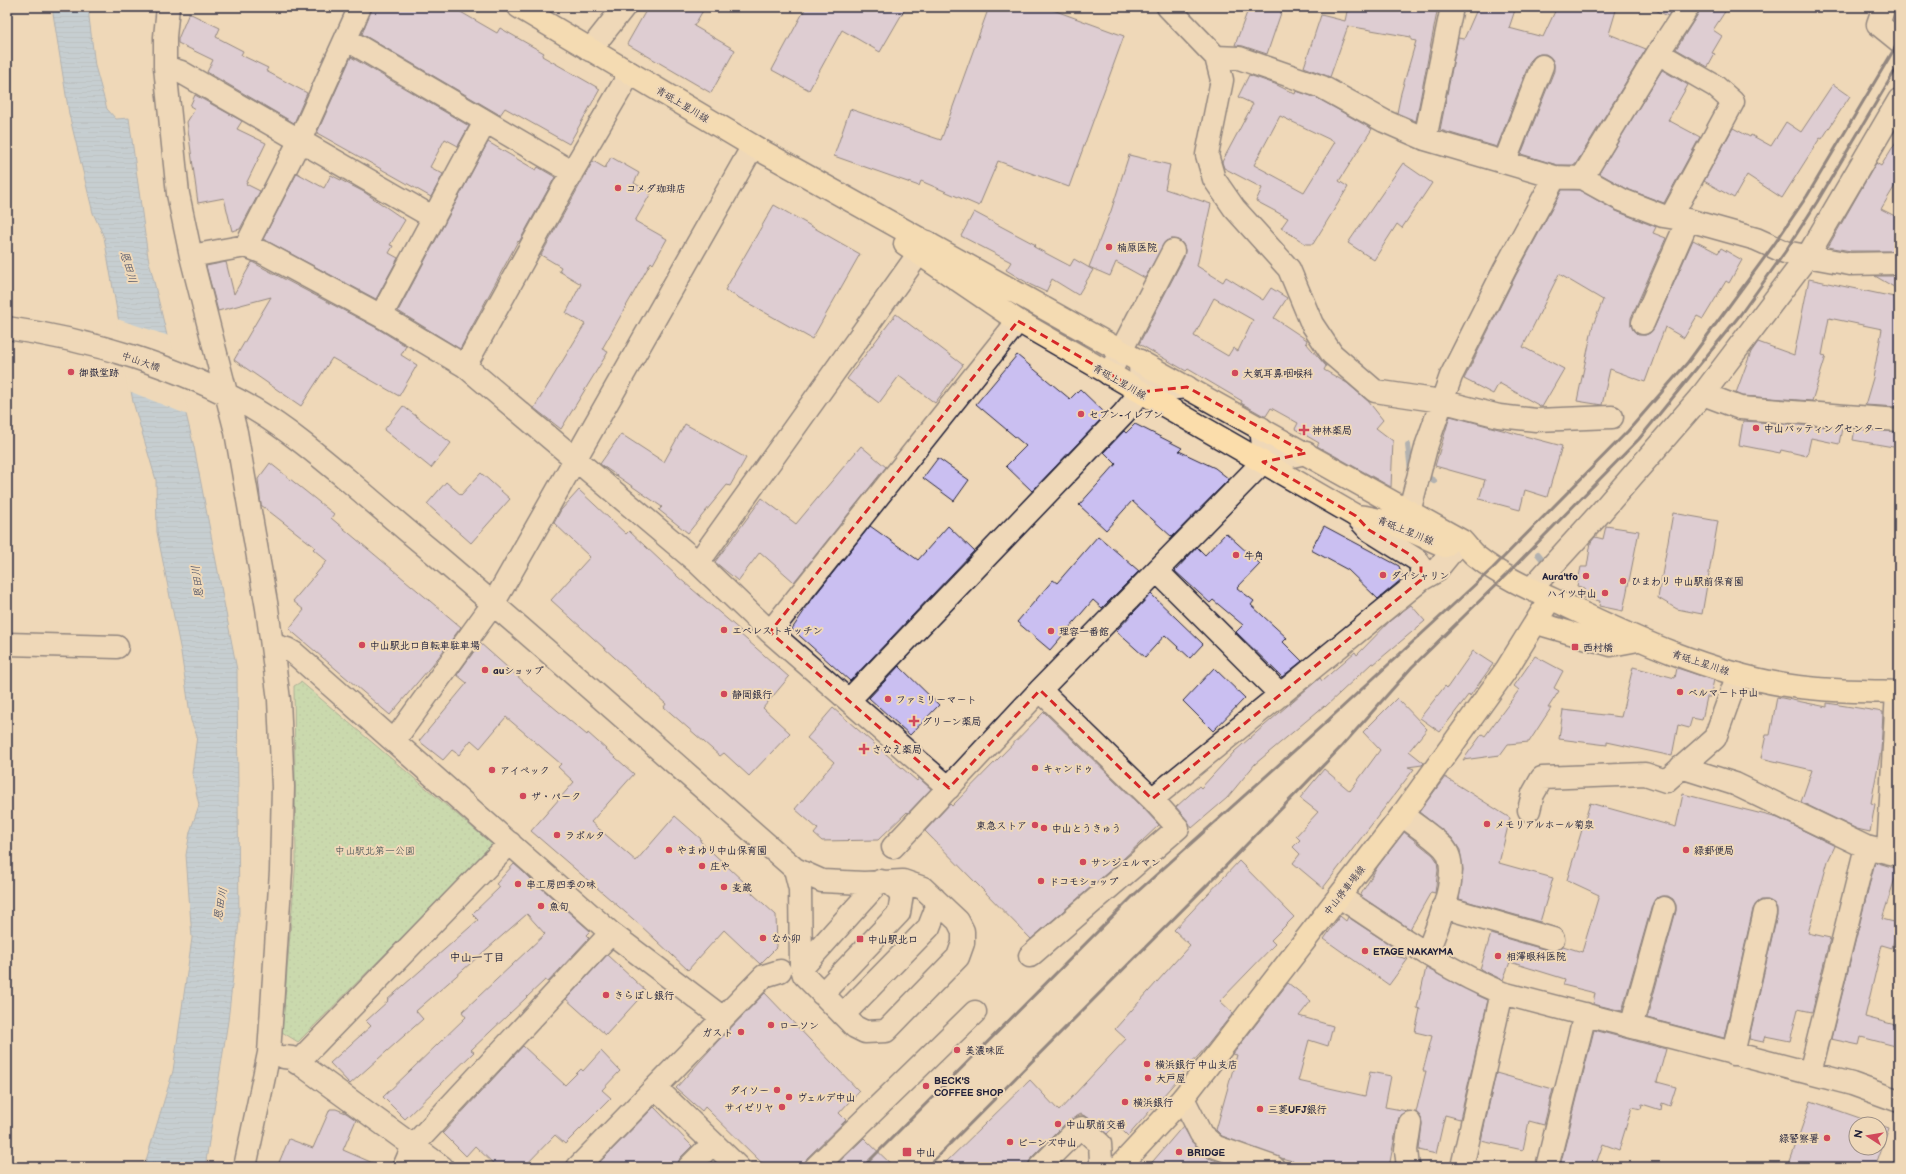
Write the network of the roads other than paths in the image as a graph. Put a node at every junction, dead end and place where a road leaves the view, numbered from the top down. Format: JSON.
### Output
{"nodes":[{"id":1,"x":168,"y":7,"type":"edge"},
{"id":2,"x":360,"y":7,"type":"edge"},
{"id":3,"x":519,"y":7,"type":"edge"},
{"id":4,"x":624,"y":7,"type":"edge"},
{"id":5,"x":1168,"y":7,"type":"edge"},
{"id":6,"x":1452,"y":7,"type":"edge"},
{"id":7,"x":1688,"y":7,"type":"edge"},
{"id":8,"x":1881,"y":16,"type":"edge"},
{"id":9,"x":346,"y":39,"type":"junction"},
{"id":10,"x":1899,"y":41,"type":"edge"},
{"id":11,"x":590,"y":50,"type":"junction"},
{"id":12,"x":1658,"y":53,"type":"junction"},
{"id":13,"x":1216,"y":57,"type":"junction"},
{"id":14,"x":1542,"y":66,"type":"dead end"},
{"id":15,"x":166,"y":67,"type":"junction"},
{"id":16,"x":630,"y":73,"type":"junction"},
{"id":17,"x":1899,"y":100,"type":"edge"},
{"id":18,"x":485,"y":122,"type":"junction"},
{"id":19,"x":1425,"y":139,"type":"junction"},
{"id":20,"x":300,"y":140,"type":"junction"},
{"id":21,"x":753,"y":146,"type":"junction"},
{"id":22,"x":1505,"y":161,"type":"junction"},
{"id":23,"x":572,"y":172,"type":"junction"},
{"id":24,"x":1555,"y":177,"type":"junction"},
{"id":25,"x":1582,"y":178,"type":"junction"},
{"id":26,"x":434,"y":218,"type":"junction"},
{"id":27,"x":1679,"y":219,"type":"junction"},
{"id":28,"x":246,"y":246,"type":"junction"},
{"id":29,"x":923,"y":248,"type":"junction"},
{"id":30,"x":1173,"y":250,"type":"dead end"},
{"id":31,"x":191,"y":256,"type":"junction"},
{"id":32,"x":1806,"y":257,"type":"junction"},
{"id":33,"x":1899,"y":263,"type":"edge"},
{"id":34,"x":1005,"y":286,"type":"junction"},
{"id":35,"x":1050,"y":311,"type":"junction"},
{"id":36,"x":380,"y":316,"type":"junction"},
{"id":37,"x":1018,"y":321,"type":"junction"},
{"id":38,"x":1643,"y":323,"type":"dead end"},
{"id":39,"x":7,"y":328,"type":"edge"},
{"id":40,"x":1130,"y":356,"type":"junction"},
{"id":41,"x":465,"y":366,"type":"junction"},
{"id":42,"x":1109,"y":374,"type":"junction"},
{"id":43,"x":1187,"y":387,"type":"junction"},
{"id":44,"x":221,"y":392,"type":"junction"},
{"id":45,"x":1141,"y":392,"type":"junction"},
{"id":46,"x":1703,"y":394,"type":"junction"},
{"id":47,"x":1441,"y":401,"type":"junction"},
{"id":48,"x":1612,"y":417,"type":"dead end"},
{"id":49,"x":1899,"y":420,"type":"edge"},
{"id":50,"x":1261,"y":428,"type":"junction"},
{"id":51,"x":1306,"y":453,"type":"junction"},
{"id":52,"x":575,"y":460,"type":"junction"},
{"id":53,"x":1262,"y":462,"type":"junction"},
{"id":54,"x":1356,"y":516,"type":"junction"},
{"id":55,"x":1405,"y":519,"type":"junction"},
{"id":56,"x":1453,"y":550,"type":"junction"},
{"id":57,"x":1476,"y":557,"type":"junction"},
{"id":58,"x":698,"y":562,"type":"junction"},
{"id":59,"x":1157,"y":571,"type":"junction"},
{"id":60,"x":1421,"y":580,"type":"junction"},
{"id":61,"x":1531,"y":589,"type":"junction"},
{"id":62,"x":1550,"y":599,"type":"junction"},
{"id":63,"x":494,"y":604,"type":"junction"},
{"id":64,"x":1537,"y":623,"type":"junction"},
{"id":65,"x":770,"y":632,"type":"junction"},
{"id":66,"x":1638,"y":640,"type":"junction"},
{"id":67,"x":7,"y":644,"type":"edge"},
{"id":68,"x":273,"y":646,"type":"junction"},
{"id":69,"x":117,"y":648,"type":"dead end"},
{"id":70,"x":1738,"y":674,"type":"junction"},
{"id":71,"x":1040,"y":690,"type":"junction"},
{"id":72,"x":1898,"y":692,"type":"edge"},
{"id":73,"x":1282,"y":694,"type":"junction"},
{"id":74,"x":849,"y":700,"type":"junction"},
{"id":75,"x":394,"y":741,"type":"junction"},
{"id":76,"x":1681,"y":767,"type":"junction"},
{"id":77,"x":944,"y":793,"type":"junction"},
{"id":78,"x":1152,"y":799,"type":"junction"},
{"id":79,"x":1529,"y":810,"type":"dead end"},
{"id":80,"x":1402,"y":815,"type":"junction"},
{"id":81,"x":510,"y":843,"type":"junction"},
{"id":82,"x":893,"y":846,"type":"dead end"},
{"id":83,"x":1866,"y":847,"type":"junction"},
{"id":84,"x":1894,"y":853,"type":"edge"},
{"id":85,"x":795,"y":869,"type":"junction"},
{"id":86,"x":880,"y":881,"type":"junction"},
{"id":87,"x":1340,"y":897,"type":"junction"},
{"id":88,"x":934,"y":898,"type":"junction"},
{"id":89,"x":1443,"y":907,"type":"junction"},
{"id":90,"x":1664,"y":908,"type":"dead end"},
{"id":91,"x":1765,"y":912,"type":"dead end"},
{"id":92,"x":611,"y":934,"type":"junction"},
{"id":93,"x":1553,"y":939,"type":"dead end"},
{"id":94,"x":1427,"y":954,"type":"junction"},
{"id":95,"x":1030,"y":956,"type":"dead end"},
{"id":96,"x":802,"y":968,"type":"junction"},
{"id":97,"x":780,"y":971,"type":"dead end"},
{"id":98,"x":1502,"y":993,"type":"junction"},
{"id":99,"x":822,"y":994,"type":"junction"},
{"id":100,"x":975,"y":1012,"type":"dead end"},
{"id":101,"x":1585,"y":1014,"type":"junction"},
{"id":102,"x":843,"y":1015,"type":"junction"},
{"id":103,"x":722,"y":1018,"type":"junction"},
{"id":104,"x":1632,"y":1027,"type":"junction"},
{"id":105,"x":269,"y":1053,"type":"junction"},
{"id":106,"x":1733,"y":1054,"type":"junction"},
{"id":107,"x":297,"y":1063,"type":"junction"},
{"id":108,"x":1810,"y":1073,"type":"junction"},
{"id":109,"x":656,"y":1088,"type":"junction"},
{"id":110,"x":1182,"y":1098,"type":"junction"},
{"id":111,"x":1899,"y":1101,"type":"edge"},
{"id":112,"x":1410,"y":1123,"type":"dead end"},
{"id":113,"x":713,"y":1142,"type":"junction"},
{"id":114,"x":413,"y":1146,"type":"junction"},
{"id":115,"x":1106,"y":1166,"type":"edge"},
{"id":116,"x":245,"y":1167,"type":"edge"},
{"id":117,"x":404,"y":1167,"type":"edge"},
{"id":118,"x":442,"y":1167,"type":"edge"},
{"id":119,"x":578,"y":1167,"type":"edge"},
{"id":120,"x":688,"y":1167,"type":"edge"},
{"id":121,"x":738,"y":1167,"type":"edge"},
{"id":122,"x":816,"y":1167,"type":"edge"},
{"id":123,"x":1040,"y":1167,"type":"edge"},
{"id":124,"x":1273,"y":1167,"type":"edge"},
{"id":125,"x":1408,"y":1167,"type":"edge"},
{"id":126,"x":1462,"y":1167,"type":"edge"},
{"id":127,"x":1547,"y":1167,"type":"edge"}],
"edges":[{"from":1,"to":15,"type":"street"},
{"from":2,"to":9,"type":"street"},
{"from":3,"to":11,"type":"main road","name":"青砥上星川線"},
{"from":4,"to":11,"type":"street"},
{"from":5,"to":13,"type":"street"},
{"from":6,"to":19,"type":"street"},
{"from":7,"to":12,"type":"street"},
{"from":8,"to":10,"type":"street"},
{"from":9,"to":18,"type":"street"},
{"from":9,"to":20,"type":"street"},
{"from":11,"to":16,"type":"main road","name":"青砥上星川線"},
{"from":12,"to":25,"type":"street"},
{"from":12,"to":27,"type":"street"},
{"from":13,"to":19,"type":"street"},
{"from":13,"to":47,"type":"street"},
{"from":14,"to":22,"type":"street"},
{"from":15,"to":20,"type":"street"},
{"from":15,"to":31,"type":"street"},
{"from":16,"to":21,"type":"main road","name":"青砥上星川線"},
{"from":16,"to":23,"type":"street"},
{"from":17,"to":32,"type":"street"},
{"from":18,"to":23,"type":"street"},
{"from":18,"to":26,"type":"street"},
{"from":19,"to":22,"type":"street"},
{"from":20,"to":26,"type":"street"},
{"from":20,"to":28,"type":"street"},
{"from":21,"to":29,"type":"main road","name":"青砥上星川線"},
{"from":21,"to":52,"type":"street"},
{"from":22,"to":24,"type":"street"},
{"from":23,"to":41,"type":"street"},
{"from":24,"to":25,"type":"street"},
{"from":24,"to":47,"type":"street"},
{"from":25,"to":27,"type":"street"},
{"from":26,"to":36,"type":"street"},
{"from":27,"to":32,"type":"street"},
{"from":27,"to":38,"type":"street"},
{"from":28,"to":31,"type":"street"},
{"from":28,"to":36,"type":"street"},
{"from":29,"to":34,"type":"main road","name":"青砥上星川線"},
{"from":29,"to":37,"type":"main road","name":"青砥上星川線"},
{"from":29,"to":58,"type":"street"},
{"from":30,"to":40,"type":"street"},
{"from":31,"to":44,"type":"street"},
{"from":32,"to":33,"type":"street"},
{"from":32,"to":46,"type":"street"},
{"from":34,"to":35,"type":"main road","name":"青砥上星川線"},
{"from":34,"to":37,"type":"street"},
{"from":35,"to":37,"type":"street"},
{"from":35,"to":40,"type":"main road","name":"青砥上星川線"},
{"from":36,"to":41,"type":"street"},
{"from":37,"to":42,"type":"main road","name":"青砥上星川線"},
{"from":37,"to":65,"type":"street"},
{"from":39,"to":44,"type":"street","name":"中山大橋"},
{"from":40,"to":42,"type":"street"},
{"from":40,"to":43,"type":"main road","name":"青砥上星川線"},
{"from":40,"to":45,"type":"street"},
{"from":41,"to":52,"type":"street"},
{"from":42,"to":45,"type":"main road","name":"青砥上星川線"},
{"from":43,"to":45,"type":"street"},
{"from":43,"to":50,"type":"main road","name":"青砥上星川線"},
{"from":44,"to":63,"type":"street","name":"中山大橋"},
{"from":44,"to":68,"type":"street"},
{"from":45,"to":53,"type":"main road","name":"青砥上星川線"},
{"from":45,"to":74,"type":"street"},
{"from":46,"to":49,"type":"street"},
{"from":46,"to":61,"type":"street"},
{"from":47,"to":48,"type":"street"},
{"from":47,"to":55,"type":"street"},
{"from":50,"to":51,"type":"main road","name":"青砥上星川線"},
{"from":50,"to":53,"type":"street"},
{"from":51,"to":53,"type":"street"},
{"from":51,"to":55,"type":"main road","name":"青砥上星川線"},
{"from":52,"to":58,"type":"street"},
{"from":52,"to":63,"type":"street"},
{"from":53,"to":54,"type":"main road","name":"青砥上星川線"},
{"from":53,"to":59,"type":"street"},
{"from":54,"to":55,"type":"main road","name":"青砥上星川線"},
{"from":54,"to":60,"type":"street"},
{"from":55,"to":56,"type":"main road","name":"青砥上星川線"},
{"from":55,"to":57,"type":"main road","name":"青砥上星川線"},
{"from":56,"to":57,"type":"main road","name":"青砥上星川線"},
{"from":56,"to":60,"type":"street"},
{"from":57,"to":61,"type":"main road","name":"青砥上星川線"},
{"from":58,"to":65,"type":"street"},
{"from":59,"to":71,"type":"street"},
{"from":59,"to":73,"type":"street"},
{"from":60,"to":73,"type":"street"},
{"from":61,"to":62,"type":"main road","name":"青砥上星川線"},
{"from":62,"to":64,"type":"main road","name":"中山停車場線"},
{"from":62,"to":66,"type":"main road","name":"青砥上星川線"},
{"from":63,"to":75,"type":"street"},
{"from":63,"to":85,"type":"street","name":"中山大橋"},
{"from":64,"to":66,"type":"main road"},
{"from":64,"to":80,"type":"main road","name":"中山停車場線"},
{"from":65,"to":74,"type":"street"},
{"from":66,"to":70,"type":"main road","name":"青砥上星川線"},
{"from":67,"to":69,"type":"street"},
{"from":68,"to":75,"type":"street"},
{"from":68,"to":105,"type":"street"},
{"from":70,"to":72,"type":"main road","name":"青砥上星川線"},
{"from":70,"to":76,"type":"street"},
{"from":71,"to":77,"type":"street"},
{"from":71,"to":78,"type":"street"},
{"from":72,"to":84,"type":"street"},
{"from":73,"to":78,"type":"street"},
{"from":74,"to":77,"type":"street"},
{"from":75,"to":81,"type":"street"},
{"from":76,"to":79,"type":"street"},
{"from":76,"to":83,"type":"street"},
{"from":77,"to":82,"type":"street"},
{"from":78,"to":95,"type":"street"},
{"from":80,"to":87,"type":"main road","name":"中山停車場線"},
{"from":80,"to":89,"type":"street"},
{"from":81,"to":92,"type":"street"},
{"from":81,"to":107,"type":"street"},
{"from":83,"to":84,"type":"street"},
{"from":83,"to":108,"type":"street"},
{"from":85,"to":86,"type":"street","name":"中山大橋"},
{"from":85,"to":96,"type":"street"},
{"from":86,"to":88,"type":"street","name":"中山大橋"},
{"from":86,"to":96,"type":"street"},
{"from":86,"to":99,"type":"street"},
{"from":87,"to":94,"type":"street"},
{"from":87,"to":110,"type":"main road","name":"中山停車場線"},
{"from":88,"to":102,"type":"street"},
{"from":88,"to":102,"type":"street","name":"中山大橋"},
{"from":89,"to":93,"type":"street"},
{"from":89,"to":94,"type":"street"},
{"from":90,"to":104,"type":"street"},
{"from":91,"to":106,"type":"street"},
{"from":92,"to":103,"type":"street"},
{"from":92,"to":114,"type":"street"},
{"from":94,"to":98,"type":"street"},
{"from":96,"to":99,"type":"street"},
{"from":97,"to":103,"type":"street"},
{"from":98,"to":101,"type":"street"},
{"from":98,"to":126,"type":"street"},
{"from":99,"to":102,"type":"street"},
{"from":100,"to":122,"type":"street"},
{"from":101,"to":104,"type":"street"},
{"from":101,"to":127,"type":"street"},
{"from":103,"to":109,"type":"street"},
{"from":104,"to":106,"type":"street"},
{"from":105,"to":107,"type":"street"},
{"from":105,"to":116,"type":"street"},
{"from":106,"to":108,"type":"street"},
{"from":107,"to":114,"type":"street"},
{"from":108,"to":111,"type":"street"},
{"from":109,"to":113,"type":"street"},
{"from":109,"to":119,"type":"street"},
{"from":110,"to":115,"type":"main road","name":"中山停車場線"},
{"from":110,"to":124,"type":"street"},
{"from":112,"to":125,"type":"street"},
{"from":113,"to":120,"type":"street"},
{"from":113,"to":121,"type":"street"},
{"from":114,"to":117,"type":"street"},
{"from":114,"to":118,"type":"street"},
{"from":115,"to":123,"type":"street"}]}
